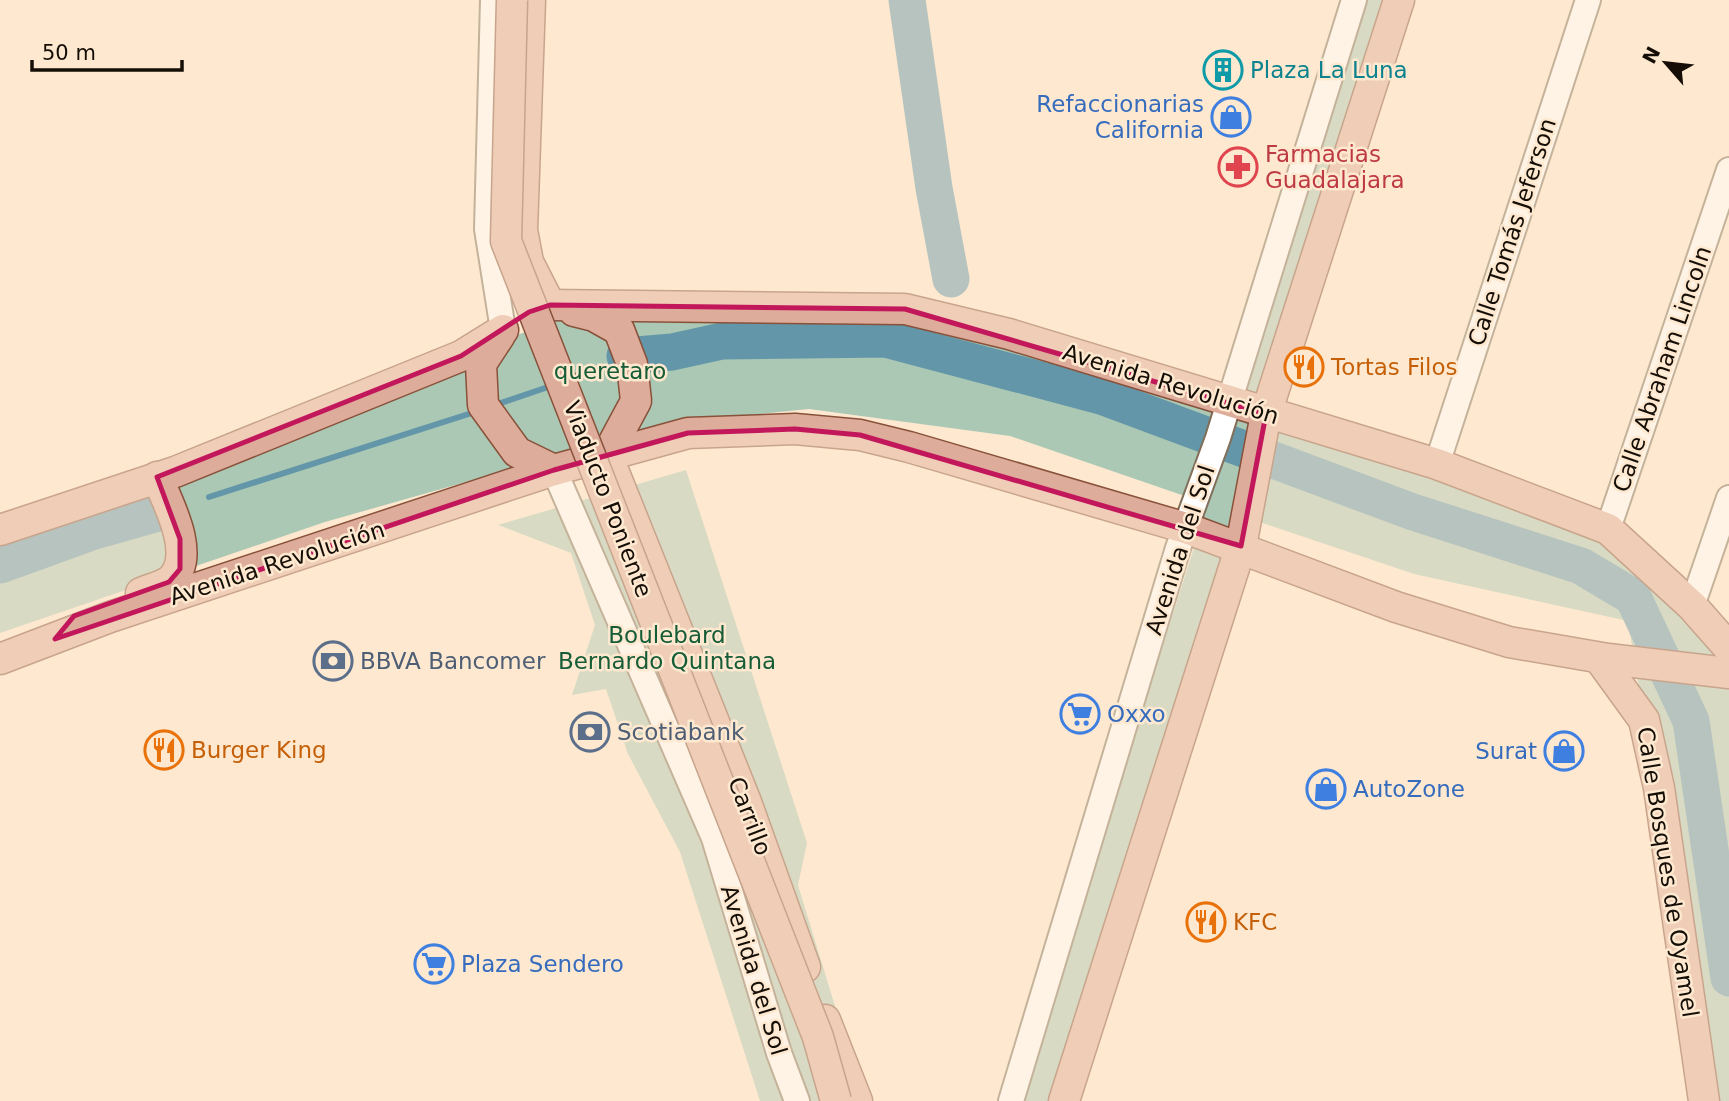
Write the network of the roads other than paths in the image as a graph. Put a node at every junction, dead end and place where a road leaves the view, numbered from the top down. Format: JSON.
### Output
{"nodes":[{"id":1,"x":493,"y":0,"type":"edge"},
{"id":2,"x":512,"y":0,"type":"edge"},
{"id":3,"x":530,"y":0,"type":"edge"},
{"id":4,"x":1354,"y":0,"type":"edge"},
{"id":5,"x":1399,"y":0,"type":"edge"},
{"id":6,"x":1588,"y":0,"type":"edge"},
{"id":7,"x":1729,"y":170,"type":"edge"},
{"id":8,"x":550,"y":305,"type":"junction"},
{"id":9,"x":503,"y":330,"type":"junction"},
{"id":10,"x":1228,"y":401,"type":"junction"},
{"id":11,"x":1266,"y":414,"type":"junction"},
{"id":12,"x":607,"y":455,"type":"junction"},
{"id":13,"x":1437,"y":464,"type":"junction"},
{"id":14,"x":554,"y":470,"type":"junction"},
{"id":15,"x":160,"y":483,"type":"junction"},
{"id":16,"x":1729,"y":498,"type":"edge"},
{"id":17,"x":1186,"y":528,"type":"junction"},
{"id":18,"x":1608,"y":529,"type":"junction"},
{"id":19,"x":0,"y":530,"type":"edge"},
{"id":20,"x":1241,"y":546,"type":"junction"},
{"id":21,"x":1692,"y":606,"type":"junction"},
{"id":22,"x":55,"y":639,"type":"junction"},
{"id":23,"x":1729,"y":648,"type":"edge"},
{"id":24,"x":1603,"y":658,"type":"junction"},
{"id":25,"x":0,"y":659,"type":"edge"},
{"id":26,"x":1716,"y":672,"type":"edge"},
{"id":27,"x":797,"y":1101,"type":"edge"},
{"id":28,"x":836,"y":1101,"type":"edge"},
{"id":29,"x":857,"y":1101,"type":"edge"},
{"id":30,"x":1011,"y":1101,"type":"edge"},
{"id":31,"x":1064,"y":1101,"type":"edge"},
{"id":32,"x":1704,"y":1101,"type":"edge"}],
"edges":[{"from":1,"to":9,"type":"street"},
{"from":2,"to":28,"type":"main road","name":"Viaducto Poniente","bridge":true},
{"from":3,"to":8,"type":"main road"},
{"from":4,"to":10,"type":"street","name":"Avenida del Sol"},
{"from":5,"to":11,"type":"main road"},
{"from":6,"to":13,"type":"street","name":"Calle Tomás Jeferson"},
{"from":7,"to":18,"type":"street","name":"Calle Abraham Lincoln"},
{"from":8,"to":9,"type":"main road"},
{"from":8,"to":10,"type":"main road","name":"Avenida Revolución"},
{"from":8,"to":12,"type":"main road"},
{"from":9,"to":14,"type":"main road"},
{"from":9,"to":15,"type":"main road"},
{"from":10,"to":11,"type":"main road","name":"Avenida Revolución"},
{"from":10,"to":17,"type":"street","name":"Avenida del Sol"},
{"from":11,"to":13,"type":"main road","name":"Avenida Revolución"},
{"from":11,"to":20,"type":"main road"},
{"from":12,"to":14,"type":"main road"},
{"from":12,"to":17,"type":"main road"},
{"from":12,"to":29,"type":"main road","name":"Carrillo"},
{"from":13,"to":18,"type":"main road","name":"Avenida Revolución"},
{"from":14,"to":22,"type":"main road","name":"Avenida Revolución"},
{"from":14,"to":27,"type":"street","name":"Avenida del Sol"},
{"from":15,"to":19,"type":"main road"},
{"from":15,"to":22,"type":"main road"},
{"from":16,"to":21,"type":"street"},
{"from":17,"to":20,"type":"main road"},
{"from":17,"to":30,"type":"street","name":"Avenida del Sol"},
{"from":18,"to":21,"type":"main road","name":"Avenida Revolución"},
{"from":20,"to":24,"type":"main road"},
{"from":20,"to":31,"type":"main road"},
{"from":21,"to":23,"type":"main road","name":"Avenida Revolución"},
{"from":22,"to":25,"type":"main road","name":"Avenida Revolución"},
{"from":24,"to":26,"type":"main road"},
{"from":24,"to":32,"type":"main road","name":"Calle Bosques de Oyamel"}]}
